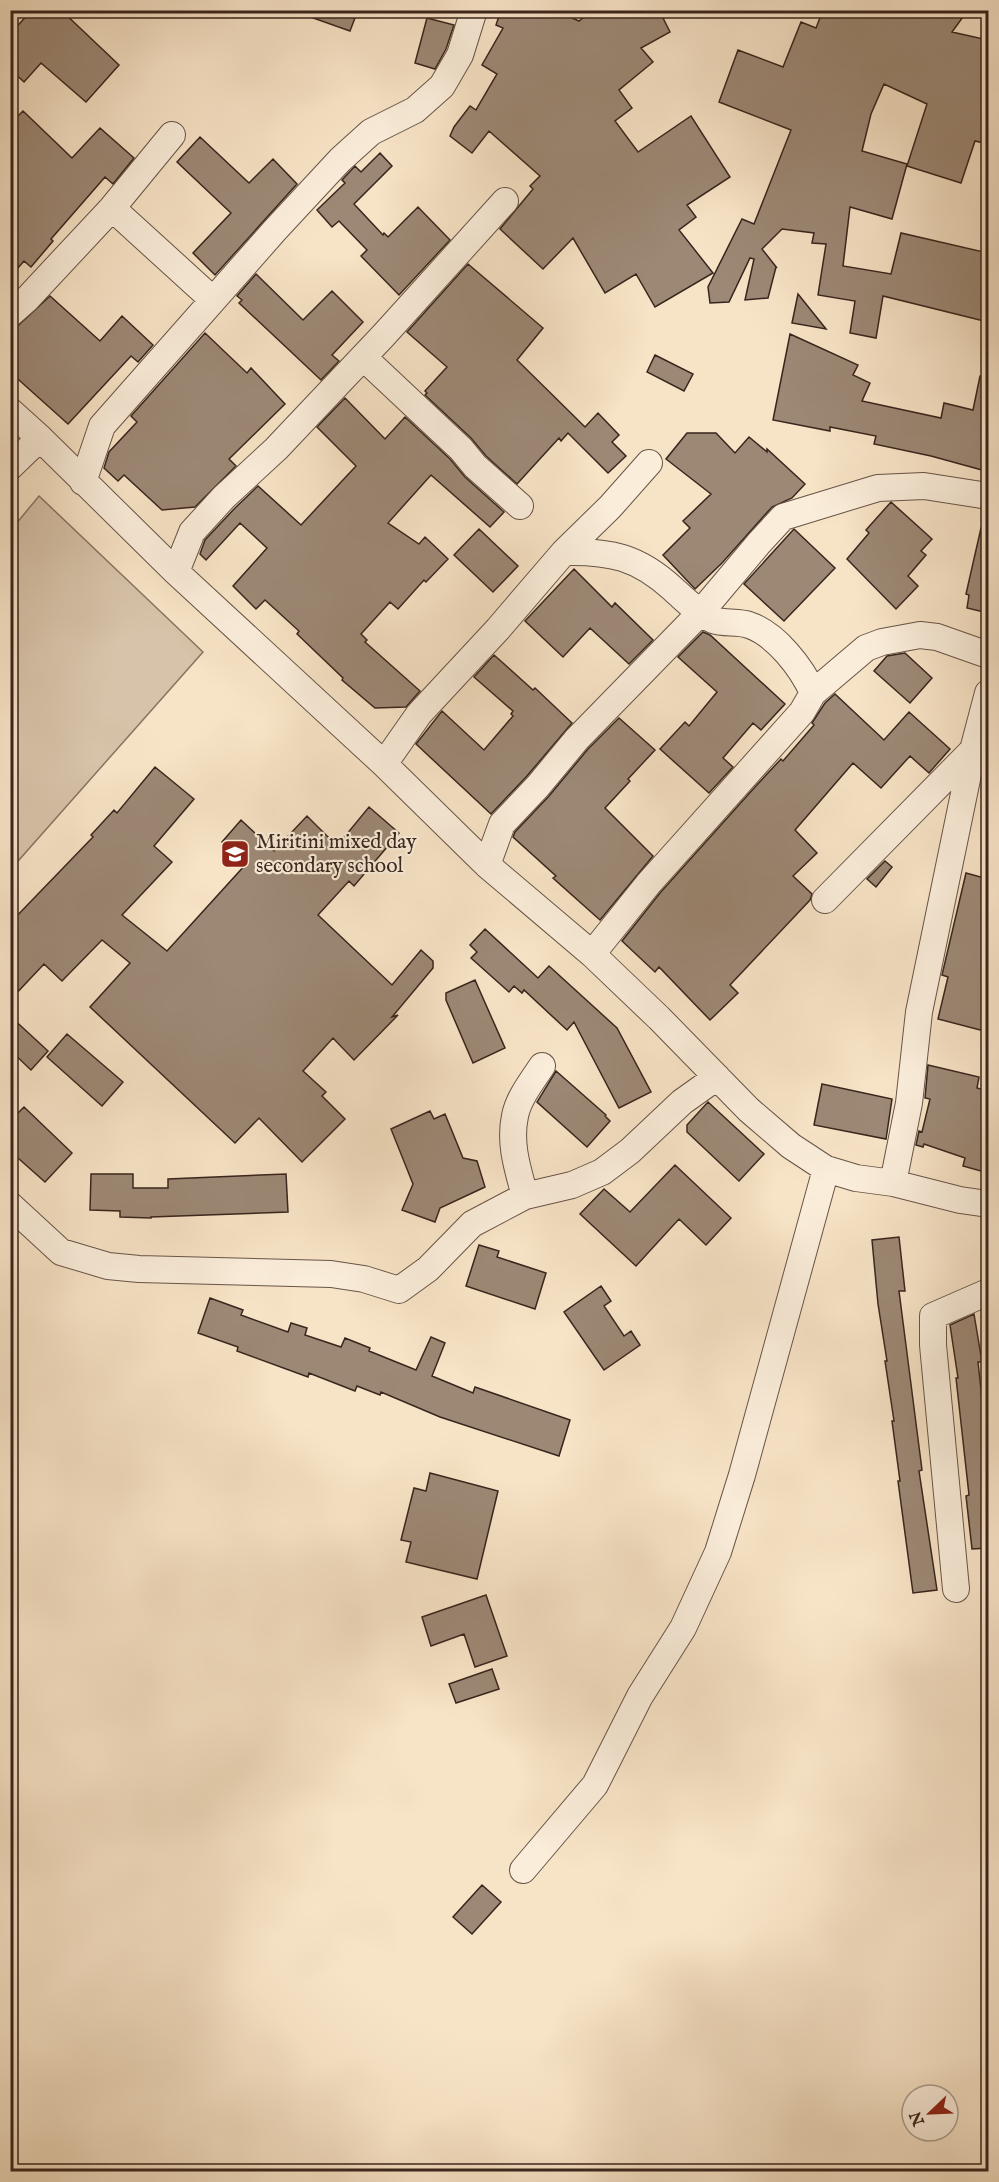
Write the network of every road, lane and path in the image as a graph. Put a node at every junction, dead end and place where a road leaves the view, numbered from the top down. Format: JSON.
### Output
{"nodes":[{"id":1,"x":474,"y":10,"type":"edge"},
{"id":2,"x":172,"y":135,"type":"dead end"},
{"id":3,"x":505,"y":201,"type":"dead end"},
{"id":4,"x":112,"y":207,"type":"junction"},
{"id":5,"x":213,"y":300,"type":"junction"},
{"id":6,"x":10,"y":314,"type":"edge"},
{"id":7,"x":363,"y":357,"type":"junction"},
{"id":8,"x":10,"y":411,"type":"edge"},
{"id":9,"x":40,"y":438,"type":"junction"},
{"id":10,"x":649,"y":463,"type":"dead end"},
{"id":11,"x":10,"y":467,"type":"edge"},
{"id":12,"x":83,"y":482,"type":"junction"},
{"id":13,"x":988,"y":496,"type":"edge"},
{"id":14,"x":519,"y":506,"type":"dead end"},
{"id":15,"x":564,"y":552,"type":"junction"},
{"id":16,"x":176,"y":572,"type":"junction"},
{"id":17,"x":701,"y":612,"type":"junction"},
{"id":18,"x":988,"y":655,"type":"edge"},
{"id":19,"x":813,"y":693,"type":"junction"},
{"id":20,"x":988,"y":693,"type":"edge"},
{"id":21,"x":973,"y":750,"type":"junction"},
{"id":22,"x":384,"y":764,"type":"junction"},
{"id":23,"x":487,"y":865,"type":"junction"},
{"id":24,"x":825,"y":900,"type":"dead end"},
{"id":25,"x":592,"y":954,"type":"junction"},
{"id":26,"x":542,"y":1066,"type":"dead end"},
{"id":27,"x":717,"y":1077,"type":"junction"},
{"id":28,"x":826,"y":1169,"type":"junction"},
{"id":29,"x":893,"y":1183,"type":"junction"},
{"id":30,"x":525,"y":1196,"type":"junction"},
{"id":31,"x":988,"y":1204,"type":"edge"},
{"id":32,"x":10,"y":1205,"type":"edge"},
{"id":33,"x":988,"y":1292,"type":"edge"},
{"id":34,"x":956,"y":1589,"type":"dead end"},
{"id":35,"x":523,"y":1870,"type":"dead end"}],
"edges":[{"from":1,"to":5,"type":"street"},
{"from":2,"to":4,"type":"street"},
{"from":3,"to":7,"type":"street"},
{"from":4,"to":5,"type":"street"},
{"from":4,"to":6,"type":"street"},
{"from":5,"to":12,"type":"street"},
{"from":7,"to":14,"type":"street"},
{"from":7,"to":16,"type":"street"},
{"from":8,"to":9,"type":"street"},
{"from":9,"to":11,"type":"street"},
{"from":9,"to":12,"type":"street"},
{"from":10,"to":15,"type":"street"},
{"from":12,"to":16,"type":"street"},
{"from":13,"to":17,"type":"street"},
{"from":15,"to":17,"type":"street"},
{"from":15,"to":22,"type":"street"},
{"from":16,"to":22,"type":"street"},
{"from":17,"to":19,"type":"street"},
{"from":17,"to":23,"type":"street"},
{"from":18,"to":19,"type":"street"},
{"from":19,"to":25,"type":"street"},
{"from":20,"to":21,"type":"street"},
{"from":21,"to":24,"type":"street"},
{"from":21,"to":29,"type":"street"},
{"from":22,"to":23,"type":"street"},
{"from":23,"to":25,"type":"street"},
{"from":25,"to":27,"type":"street"},
{"from":26,"to":30,"type":"street"},
{"from":27,"to":28,"type":"street"},
{"from":27,"to":30,"type":"street"},
{"from":28,"to":29,"type":"street"},
{"from":28,"to":35,"type":"street"},
{"from":29,"to":31,"type":"street"},
{"from":30,"to":32,"type":"street"},
{"from":33,"to":34,"type":"street"}]}
